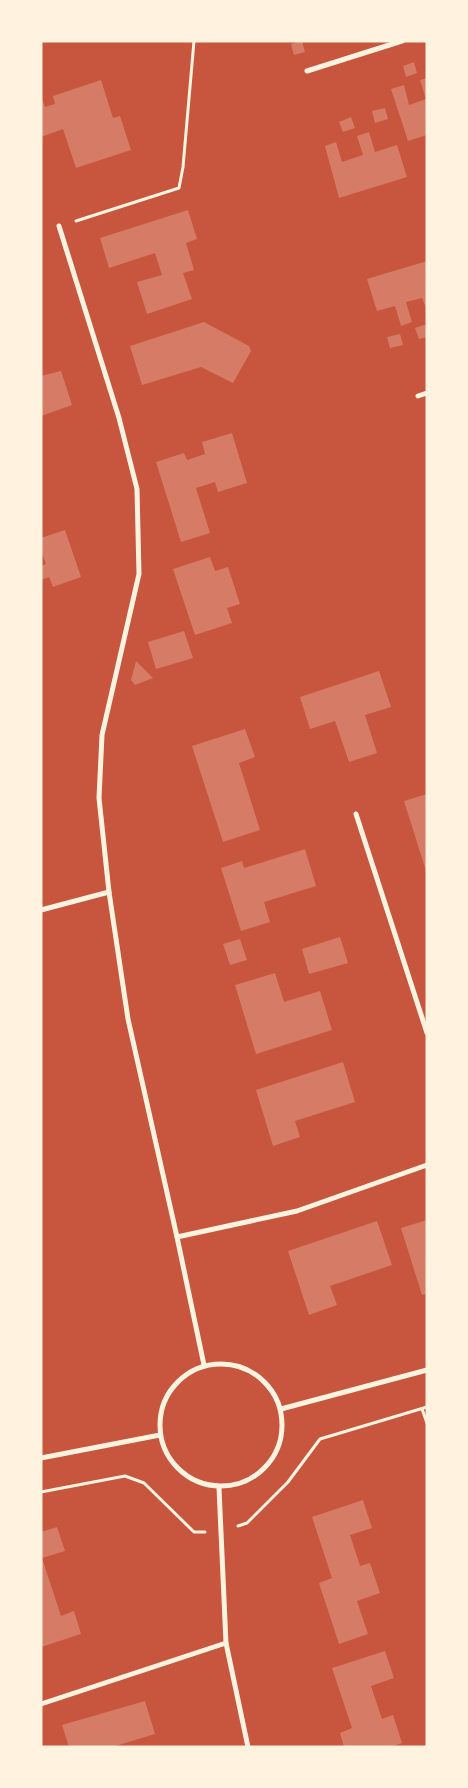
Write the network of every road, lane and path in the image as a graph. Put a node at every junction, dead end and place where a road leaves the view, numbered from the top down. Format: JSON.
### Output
{"nodes":[{"id":1,"x":194,"y":41,"type":"edge"},
{"id":2,"x":402,"y":41,"type":"edge"},
{"id":3,"x":307,"y":71,"type":"dead end"},
{"id":4,"x":59,"y":226,"type":"joint"},
{"id":5,"x":427,"y":393,"type":"edge"},
{"id":6,"x":418,"y":396,"type":"dead end"},
{"id":7,"x":356,"y":814,"type":"dead end"},
{"id":8,"x":109,"y":892,"type":"junction"},
{"id":9,"x":41,"y":910,"type":"edge"},
{"id":10,"x":427,"y":1033,"type":"edge"},
{"id":11,"x":427,"y":1166,"type":"edge"},
{"id":12,"x":177,"y":1237,"type":"junction"},
{"id":13,"x":204,"y":1366,"type":"junction"},
{"id":14,"x":427,"y":1370,"type":"edge"},
{"id":15,"x":427,"y":1407,"type":"edge"},
{"id":16,"x":281,"y":1409,"type":"junction"},
{"id":17,"x":422,"y":1409,"type":"junction"},
{"id":18,"x":427,"y":1424,"type":"edge"},
{"id":19,"x":160,"y":1435,"type":"junction"},
{"id":20,"x":41,"y":1458,"type":"edge"},
{"id":21,"x":219,"y":1488,"type":"junction"},
{"id":22,"x":41,"y":1492,"type":"edge"},
{"id":23,"x":222,"y":1531,"type":"junction"},
{"id":24,"x":226,"y":1643,"type":"junction"},
{"id":25,"x":41,"y":1704,"type":"edge"},
{"id":26,"x":248,"y":1747,"type":"edge"}],
"edges":[{"from":1,"to":4,"type":"path"},
{"from":2,"to":3,"type":"street"},
{"from":4,"to":8,"type":"street"},
{"from":5,"to":6,"type":"street"},
{"from":7,"to":10,"type":"street"},
{"from":8,"to":9,"type":"street"},
{"from":8,"to":12,"type":"street"},
{"from":11,"to":12,"type":"street"},
{"from":12,"to":13,"type":"street"},
{"from":13,"to":16,"type":"street"},
{"from":13,"to":19,"type":"street"},
{"from":14,"to":16,"type":"street"},
{"from":15,"to":17,"type":"path"},
{"from":16,"to":21,"type":"street"},
{"from":17,"to":18,"type":"path"},
{"from":17,"to":23,"type":"path"},
{"from":19,"to":20,"type":"street"},
{"from":19,"to":21,"type":"street"},
{"from":21,"to":23,"type":"street"},
{"from":22,"to":23,"type":"path"},
{"from":23,"to":24,"type":"street"},
{"from":24,"to":25,"type":"street"},
{"from":24,"to":26,"type":"street"}]}
